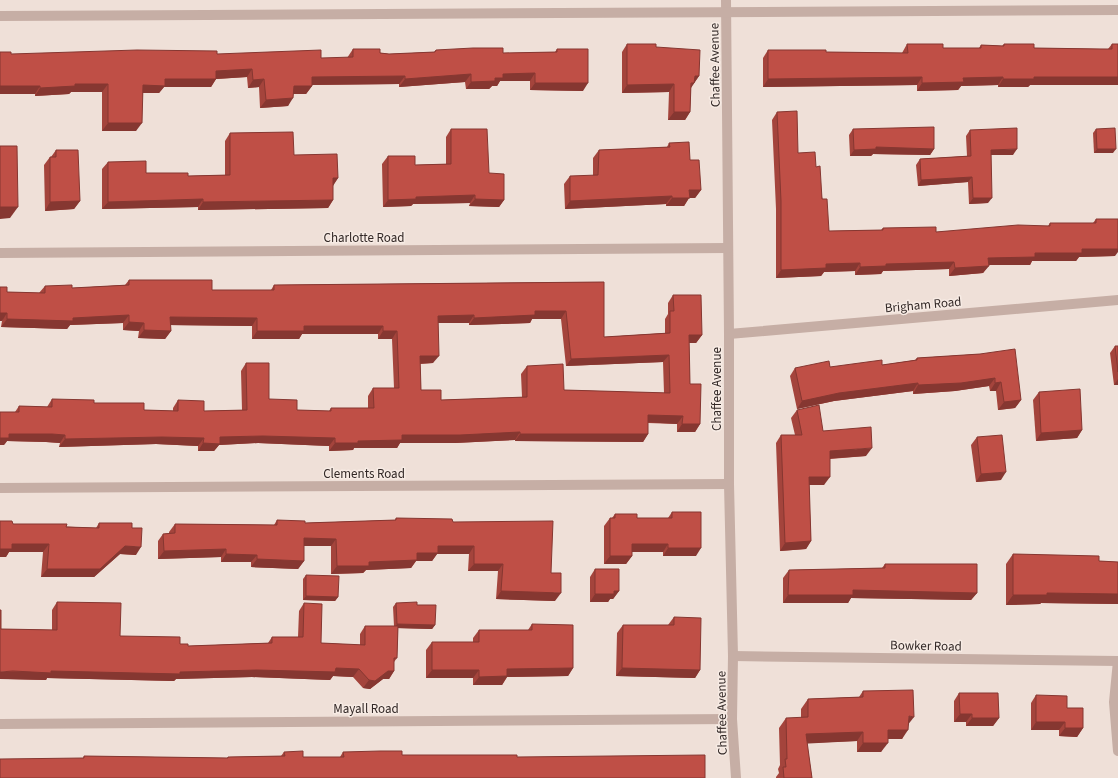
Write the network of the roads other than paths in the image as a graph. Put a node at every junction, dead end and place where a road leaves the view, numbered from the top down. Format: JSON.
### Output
{"nodes":[{"id":1,"x":726,"y":0,"type":"edge"},
{"id":2,"x":1118,"y":10,"type":"edge"},
{"id":3,"x":726,"y":12,"type":"junction"},
{"id":4,"x":0,"y":16,"type":"edge"},
{"id":5,"x":728,"y":248,"type":"junction"},
{"id":6,"x":0,"y":253,"type":"edge"},
{"id":7,"x":1118,"y":300,"type":"edge"},
{"id":8,"x":729,"y":334,"type":"junction"},
{"id":9,"x":728,"y":484,"type":"junction"},
{"id":10,"x":0,"y":488,"type":"edge"},
{"id":11,"x":733,"y":656,"type":"junction"},
{"id":12,"x":1118,"y":661,"type":"edge"},
{"id":13,"x":732,"y":719,"type":"junction"},
{"id":14,"x":0,"y":724,"type":"edge"},
{"id":15,"x":1118,"y":750,"type":"edge"},
{"id":16,"x":736,"y":778,"type":"edge"}],
"edges":[{"from":1,"to":3,"type":"street","name":"Chaffee Avenue"},
{"from":2,"to":3,"type":"street"},
{"from":3,"to":4,"type":"street"},
{"from":3,"to":5,"type":"street","name":"Chaffee Avenue"},
{"from":5,"to":6,"type":"street","name":"Charlotte Road"},
{"from":5,"to":8,"type":"street","name":"Chaffee Avenue"},
{"from":7,"to":8,"type":"street","name":"Brigham Road"},
{"from":8,"to":9,"type":"street","name":"Chaffee Avenue"},
{"from":9,"to":10,"type":"street","name":"Clements Road"},
{"from":9,"to":11,"type":"street","name":"Chaffee Avenue"},
{"from":11,"to":12,"type":"street","name":"Bowker Road"},
{"from":11,"to":13,"type":"street","name":"Chaffee Avenue"},
{"from":12,"to":15,"type":"street"},
{"from":13,"to":14,"type":"street","name":"Mayall Road"},
{"from":13,"to":16,"type":"street","name":"Chaffee Avenue"}]}
